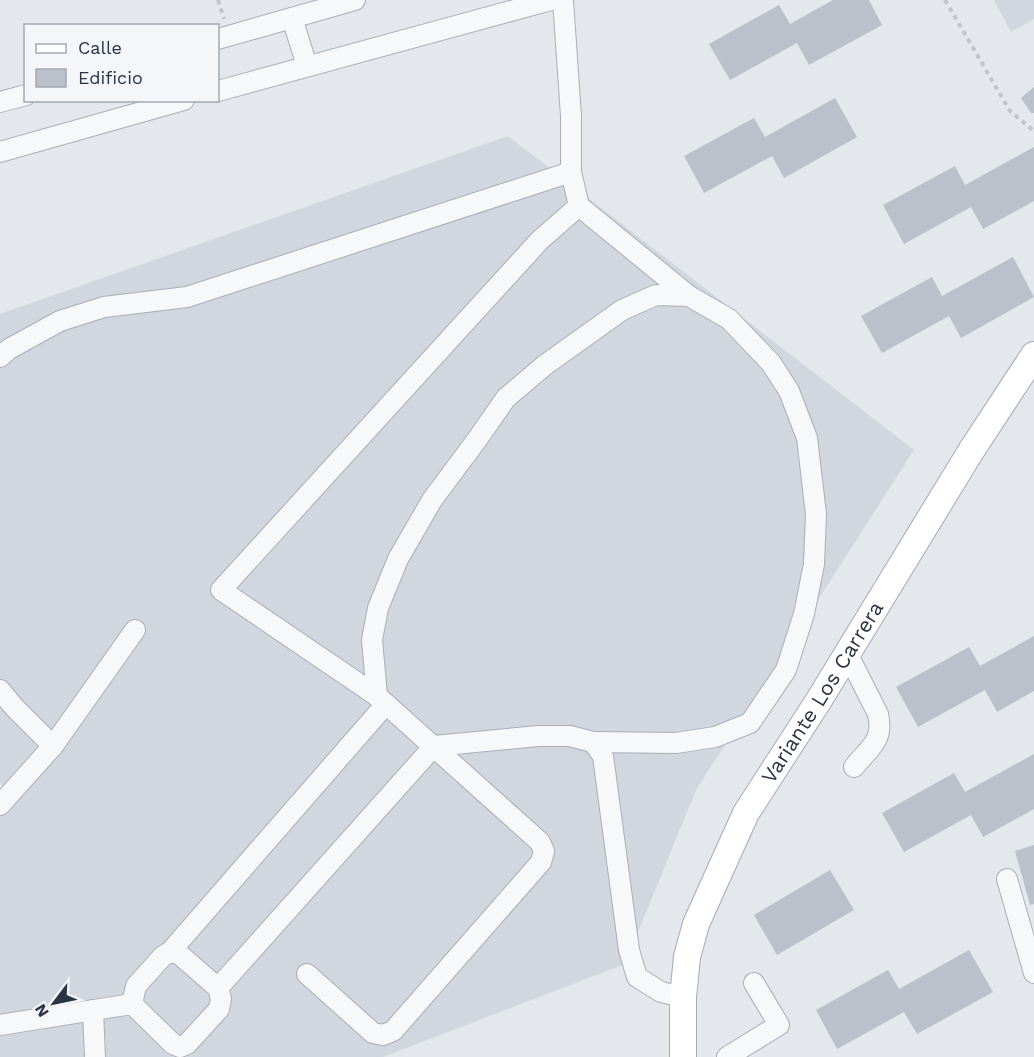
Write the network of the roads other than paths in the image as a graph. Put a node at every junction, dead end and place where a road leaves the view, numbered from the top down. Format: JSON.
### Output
{"nodes":[{"id":1,"x":355,"y":0,"type":"edge"},
{"id":2,"x":551,"y":0,"type":"edge"},
{"id":3,"x":564,"y":0,"type":"edge"},
{"id":4,"x":292,"y":18,"type":"junction"},
{"id":5,"x":219,"y":39,"type":"edge"},
{"id":6,"x":307,"y":66,"type":"junction"},
{"id":7,"x":219,"y":91,"type":"edge"},
{"id":8,"x":24,"y":95,"type":"edge"},
{"id":9,"x":0,"y":102,"type":"edge"},
{"id":10,"x":177,"y":102,"type":"edge"},
{"id":11,"x":0,"y":152,"type":"edge"},
{"id":12,"x":571,"y":172,"type":"junction"},
{"id":13,"x":579,"y":206,"type":"junction"},
{"id":14,"x":689,"y":296,"type":"junction"},
{"id":15,"x":1034,"y":355,"type":"edge"},
{"id":16,"x":0,"y":357,"type":"edge"},
{"id":17,"x":135,"y":630,"type":"dead end"},
{"id":18,"x":847,"y":653,"type":"junction"},
{"id":19,"x":0,"y":690,"type":"edge"},
{"id":20,"x":382,"y":700,"type":"junction"},
{"id":21,"x":593,"y":742,"type":"junction"},
{"id":22,"x":53,"y":746,"type":"junction"},
{"id":23,"x":434,"y":746,"type":"junction"},
{"id":24,"x":854,"y":767,"type":"dead end"},
{"id":25,"x":0,"y":805,"type":"edge"},
{"id":26,"x":1007,"y":879,"type":"dead end"},
{"id":27,"x":170,"y":952,"type":"junction"},
{"id":28,"x":1034,"y":973,"type":"edge"},
{"id":29,"x":307,"y":974,"type":"dead end"},
{"id":30,"x":754,"y":983,"type":"dead end"},
{"id":31,"x":218,"y":988,"type":"junction"},
{"id":32,"x":683,"y":997,"type":"junction"},
{"id":33,"x":132,"y":1004,"type":"junction"},
{"id":34,"x":93,"y":1010,"type":"junction"},
{"id":35,"x":0,"y":1024,"type":"edge"},
{"id":36,"x":95,"y":1057,"type":"edge"},
{"id":37,"x":682,"y":1057,"type":"edge"},
{"id":38,"x":727,"y":1057,"type":"edge"}],
"edges":[{"from":1,"to":4,"type":"street"},
{"from":2,"to":6,"type":"street"},
{"from":3,"to":12,"type":"street"},
{"from":4,"to":5,"type":"street"},
{"from":4,"to":6,"type":"street"},
{"from":6,"to":7,"type":"street"},
{"from":8,"to":9,"type":"street"},
{"from":10,"to":11,"type":"street"},
{"from":12,"to":13,"type":"street"},
{"from":12,"to":16,"type":"street"},
{"from":13,"to":14,"type":"street"},
{"from":13,"to":20,"type":"street"},
{"from":14,"to":20,"type":"street"},
{"from":14,"to":21,"type":"street"},
{"from":15,"to":18,"type":"main road","name":"Variante Los Carrera"},
{"from":17,"to":22,"type":"street"},
{"from":18,"to":24,"type":"street"},
{"from":18,"to":32,"type":"main road","name":"Variante Los Carrera"},
{"from":19,"to":22,"type":"street"},
{"from":20,"to":23,"type":"street"},
{"from":20,"to":27,"type":"street"},
{"from":21,"to":23,"type":"street"},
{"from":21,"to":32,"type":"street"},
{"from":22,"to":25,"type":"street"},
{"from":23,"to":29,"type":"street"},
{"from":23,"to":31,"type":"street"},
{"from":26,"to":28,"type":"street"},
{"from":27,"to":31,"type":"street"},
{"from":27,"to":33,"type":"street"},
{"from":30,"to":38,"type":"street"},
{"from":31,"to":33,"type":"street"},
{"from":32,"to":37,"type":"main road","name":"Variante Los Carrera"},
{"from":33,"to":34,"type":"street"},
{"from":34,"to":35,"type":"street"},
{"from":34,"to":36,"type":"street"}]}
